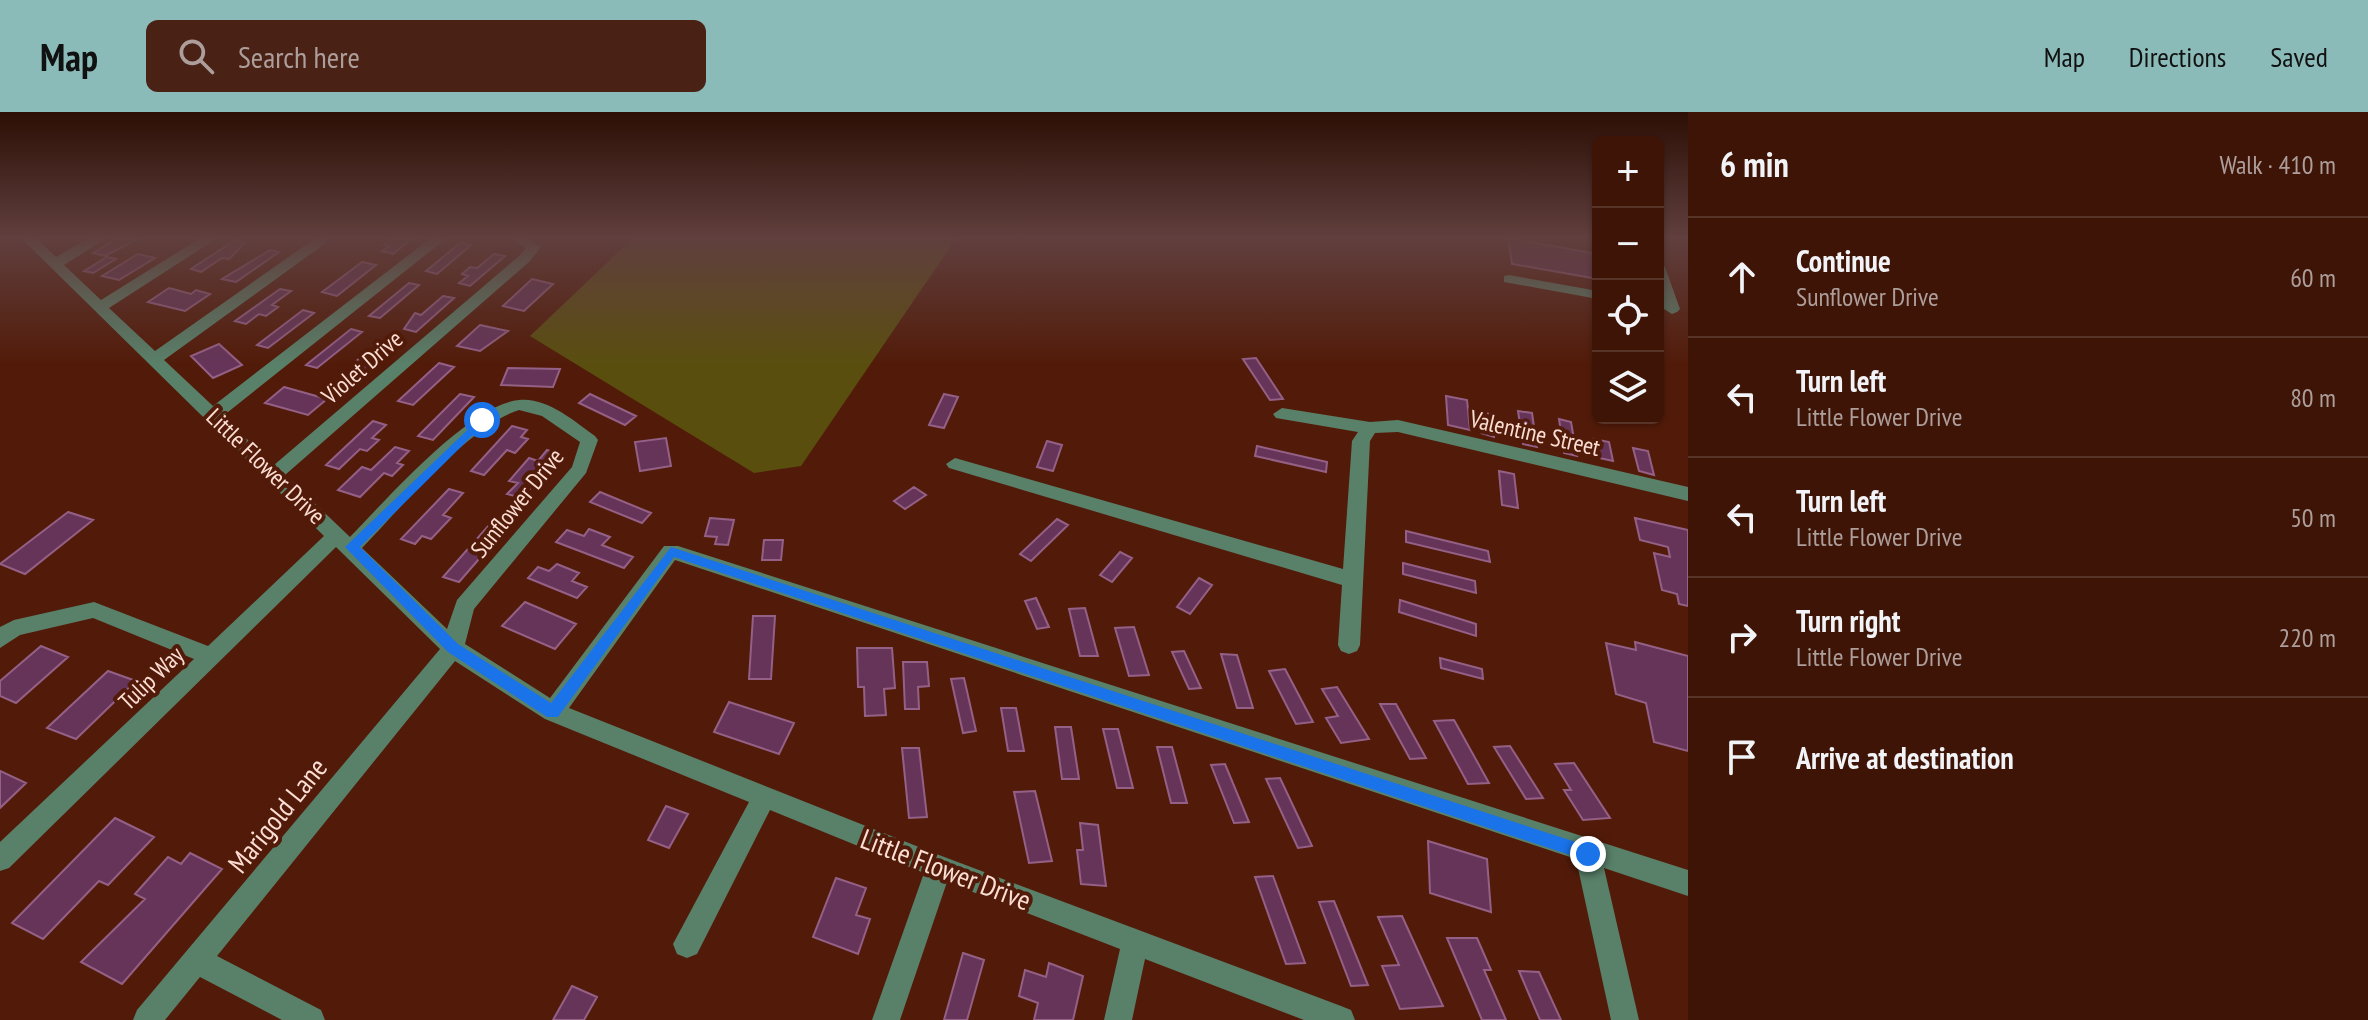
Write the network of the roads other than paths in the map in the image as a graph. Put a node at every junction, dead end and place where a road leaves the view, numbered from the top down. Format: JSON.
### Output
{"nodes":[{"id":1,"x":71,"y":279,"type":"edge"},
{"id":2,"x":144,"y":279,"type":"edge"},
{"id":3,"x":267,"y":279,"type":"edge"},
{"id":4,"x":387,"y":279,"type":"edge"},
{"id":5,"x":500,"y":279,"type":"edge"},
{"id":6,"x":1511,"y":279,"type":"edge"},
{"id":7,"x":1663,"y":280,"type":"edge"},
{"id":8,"x":1592,"y":294,"type":"edge"},
{"id":9,"x":100,"y":307,"type":"junction"},
{"id":10,"x":1673,"y":309,"type":"edge"},
{"id":11,"x":154,"y":359,"type":"junction"},
{"id":12,"x":1282,"y":414,"type":"dead end"},
{"id":13,"x":213,"y":415,"type":"junction"},
{"id":14,"x":1370,"y":428,"type":"junction"},
{"id":15,"x":955,"y":464,"type":"dead end"},
{"id":16,"x":275,"y":474,"type":"junction"},
{"id":17,"x":1688,"y":494,"type":"edge"},
{"id":18,"x":345,"y":540,"type":"junction"},
{"id":19,"x":1353,"y":580,"type":"junction"},
{"id":20,"x":0,"y":639,"type":"edge"},
{"id":21,"x":1349,"y":645,"type":"dead end"},
{"id":22,"x":453,"y":648,"type":"junction"},
{"id":23,"x":211,"y":656,"type":"junction"},
{"id":24,"x":553,"y":712,"type":"junction"},
{"id":25,"x":764,"y":797,"type":"junction"},
{"id":26,"x":1588,"y":854,"type":"junction"},
{"id":27,"x":0,"y":859,"type":"edge"},
{"id":28,"x":939,"y":867,"type":"junction"},
{"id":29,"x":1688,"y":883,"type":"edge"},
{"id":30,"x":1135,"y":942,"type":"junction"},
{"id":31,"x":687,"y":944,"type":"dead end"},
{"id":32,"x":197,"y":961,"type":"junction"},
{"id":33,"x":147,"y":1020,"type":"edge"},
{"id":34,"x":311,"y":1020,"type":"edge"},
{"id":35,"x":886,"y":1020,"type":"edge"},
{"id":36,"x":1118,"y":1020,"type":"edge"},
{"id":37,"x":1341,"y":1020,"type":"edge"},
{"id":38,"x":1625,"y":1020,"type":"edge"}],
"edges":[{"from":1,"to":9,"type":"lane","name":"Little Flower Drive"},
{"from":2,"to":9,"type":"lane"},
{"from":3,"to":11,"type":"lane"},
{"from":4,"to":13,"type":"lane"},
{"from":5,"to":16,"type":"lane","name":"Violet Drive"},
{"from":6,"to":8,"type":"lane"},
{"from":7,"to":10,"type":"lane"},
{"from":9,"to":11,"type":"lane","name":"Little Flower Drive"},
{"from":11,"to":13,"type":"lane","name":"Little Flower Drive"},
{"from":12,"to":14,"type":"lane","name":"Valentine Street"},
{"from":13,"to":16,"type":"lane","name":"Little Flower Drive"},
{"from":14,"to":17,"type":"lane","name":"Valentine Street"},
{"from":14,"to":19,"type":"lane"},
{"from":15,"to":19,"type":"lane"},
{"from":16,"to":18,"type":"lane","name":"Little Flower Drive"},
{"from":18,"to":22,"type":"lane","name":"Little Flower Drive"},
{"from":18,"to":22,"type":"lane","name":"Sunflower Drive"},
{"from":18,"to":23,"type":"lane","name":"Tulip Way"},
{"from":19,"to":21,"type":"lane"},
{"from":20,"to":23,"type":"lane"},
{"from":22,"to":24,"type":"lane","name":"Little Flower Drive"},
{"from":22,"to":32,"type":"lane","name":"Marigold Lane"},
{"from":23,"to":27,"type":"lane","name":"Tulip Way"},
{"from":24,"to":25,"type":"lane","name":"Little Flower Drive"},
{"from":24,"to":26,"type":"lane"},
{"from":25,"to":28,"type":"lane","name":"Little Flower Drive"},
{"from":25,"to":31,"type":"lane"},
{"from":26,"to":29,"type":"lane"},
{"from":26,"to":38,"type":"lane"},
{"from":28,"to":30,"type":"lane","name":"Little Flower Drive"},
{"from":28,"to":35,"type":"lane"},
{"from":30,"to":36,"type":"lane"},
{"from":30,"to":37,"type":"lane","name":"Little Flower Drive"},
{"from":32,"to":33,"type":"lane","name":"Marigold Lane"},
{"from":32,"to":34,"type":"lane"}]}
